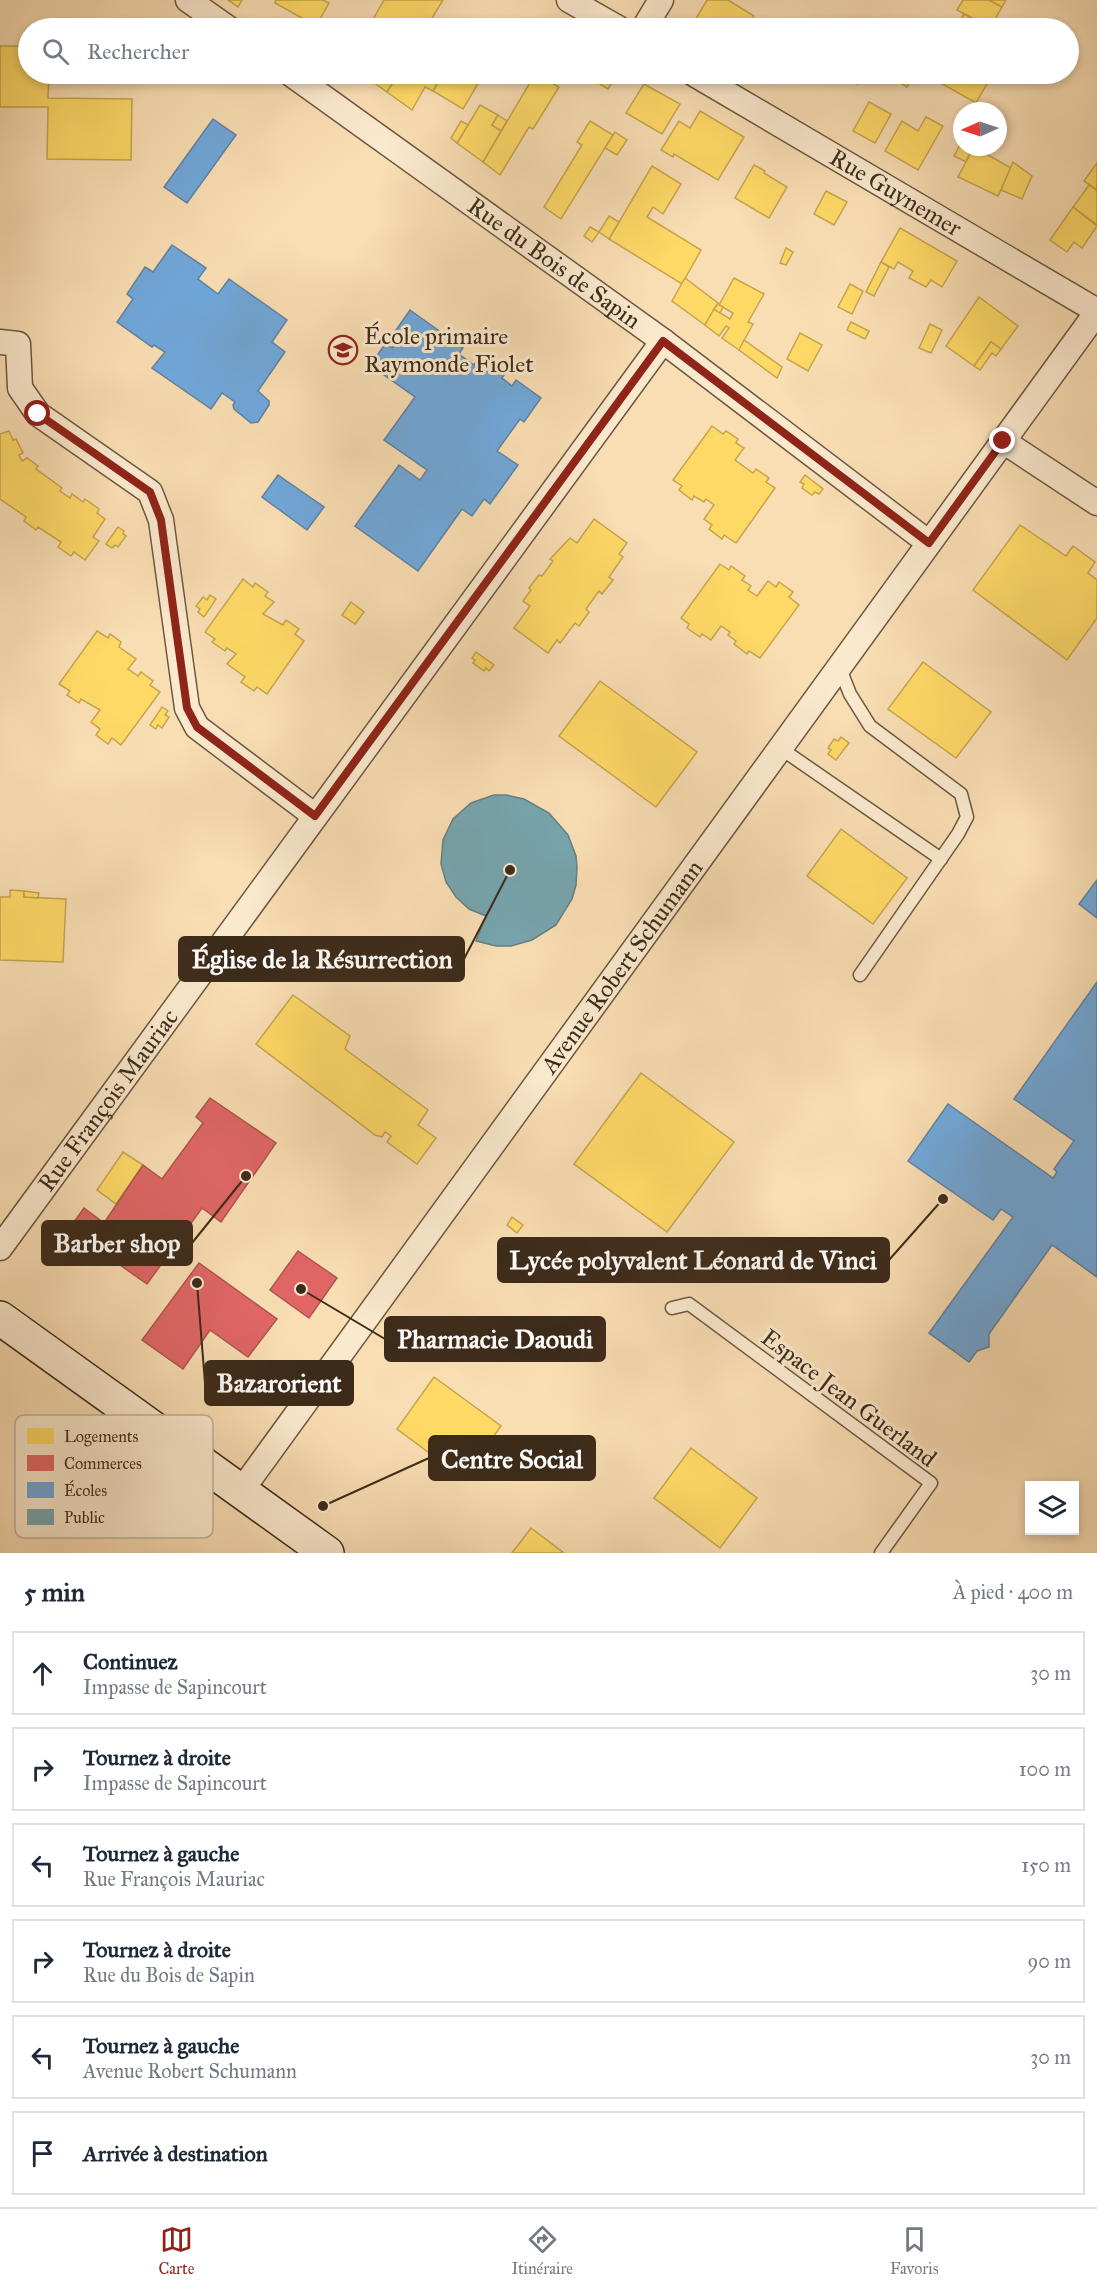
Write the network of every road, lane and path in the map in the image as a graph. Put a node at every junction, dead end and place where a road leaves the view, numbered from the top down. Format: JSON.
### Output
{"nodes":[{"id":1,"x":188,"y":0,"type":"edge"},
{"id":2,"x":569,"y":0,"type":"edge"},
{"id":3,"x":661,"y":0,"type":"edge"},
{"id":4,"x":214,"y":18,"type":"edge"},
{"id":5,"x":600,"y":18,"type":"edge"},
{"id":6,"x":650,"y":18,"type":"edge"},
{"id":7,"x":305,"y":84,"type":"edge"},
{"id":8,"x":711,"y":84,"type":"edge"},
{"id":9,"x":1097,"y":311,"type":"edge"},
{"id":10,"x":663,"y":341,"type":"junction"},
{"id":11,"x":0,"y":342,"type":"edge"},
{"id":12,"x":1003,"y":441,"type":"junction"},
{"id":13,"x":1097,"y":504,"type":"edge"},
{"id":14,"x":929,"y":543,"type":"junction"},
{"id":15,"x":839,"y":666,"type":"junction"},
{"id":16,"x":780,"y":748,"type":"junction"},
{"id":17,"x":315,"y":816,"type":"junction"},
{"id":18,"x":941,"y":859,"type":"junction"},
{"id":19,"x":860,"y":975,"type":"dead end"},
{"id":20,"x":0,"y":1248,"type":"edge"},
{"id":21,"x":672,"y":1308,"type":"dead end"},
{"id":22,"x":0,"y":1318,"type":"edge"},
{"id":23,"x":135,"y":1415,"type":"edge"},
{"id":24,"x":213,"y":1471,"type":"edge"},
{"id":25,"x":241,"y":1491,"type":"junction"},
{"id":26,"x":327,"y":1553,"type":"edge"},
{"id":27,"x":881,"y":1553,"type":"edge"}],
"edges":[{"from":1,"to":4,"type":"street"},
{"from":2,"to":5,"type":"street"},
{"from":3,"to":6,"type":"street"},
{"from":7,"to":10,"type":"street","name":"Rue du Bois de Sapin"},
{"from":8,"to":9,"type":"street","name":"Rue Guynemer"},
{"from":9,"to":12,"type":"street","name":"Avenue Robert Schumann"},
{"from":10,"to":14,"type":"street","name":"Rue du Bois de Sapin"},
{"from":10,"to":17,"type":"street","name":"Rue François Mauriac"},
{"from":11,"to":17,"type":"street"},
{"from":12,"to":13,"type":"street"},
{"from":12,"to":14,"type":"street","name":"Avenue Robert Schumann"},
{"from":14,"to":15,"type":"street","name":"Avenue Robert Schumann"},
{"from":15,"to":16,"type":"street","name":"Avenue Robert Schumann"},
{"from":15,"to":18,"type":"lane"},
{"from":16,"to":18,"type":"lane"},
{"from":16,"to":25,"type":"street","name":"Avenue Robert Schumann"},
{"from":17,"to":20,"type":"street","name":"Rue François Mauriac"},
{"from":18,"to":19,"type":"lane"},
{"from":21,"to":27,"type":"lane","name":"Espace Jean Guerland"},
{"from":22,"to":23,"type":"street"},
{"from":24,"to":25,"type":"street"},
{"from":25,"to":26,"type":"street"}]}
